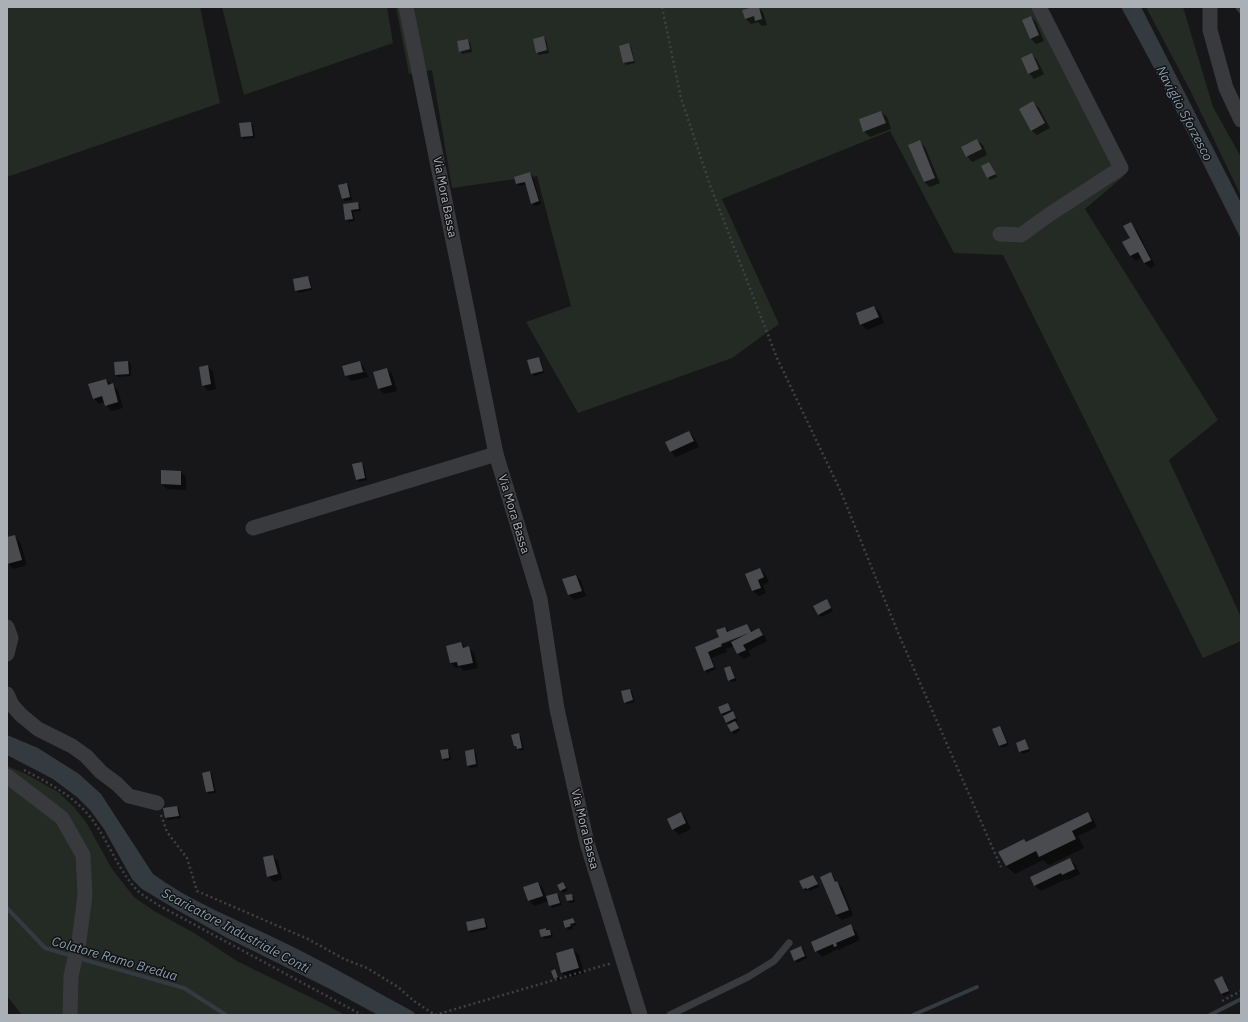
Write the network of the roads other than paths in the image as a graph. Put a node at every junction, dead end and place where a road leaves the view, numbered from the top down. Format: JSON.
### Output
{"nodes":[{"id":1,"x":406,"y":7,"type":"edge"},
{"id":2,"x":1039,"y":7,"type":"edge"},
{"id":3,"x":1210,"y":7,"type":"edge"},
{"id":4,"x":1241,"y":120,"type":"edge"},
{"id":5,"x":1000,"y":234,"type":"dead end"},
{"id":6,"x":496,"y":454,"type":"junction"},
{"id":7,"x":253,"y":528,"type":"dead end"},
{"id":8,"x":7,"y":627,"type":"edge"},
{"id":9,"x":7,"y":654,"type":"edge"},
{"id":10,"x":7,"y":694,"type":"edge"},
{"id":11,"x":13,"y":772,"type":"edge"},
{"id":12,"x":157,"y":803,"type":"road end"},
{"id":13,"x":789,"y":943,"type":"dead end"},
{"id":14,"x":70,"y":1015,"type":"edge"},
{"id":15,"x":640,"y":1015,"type":"edge"},
{"id":16,"x":670,"y":1015,"type":"edge"}],
"edges":[{"from":1,"to":6,"type":"street","name":"Via Mora Bassa"},
{"from":2,"to":5,"type":"street"},
{"from":3,"to":4,"type":"street"},
{"from":6,"to":7,"type":"street"},
{"from":6,"to":15,"type":"street","name":"Via Mora Bassa"},
{"from":8,"to":9,"type":"street"},
{"from":10,"to":12,"type":"street"},
{"from":11,"to":14,"type":"street"},
{"from":13,"to":16,"type":"lane"}]}
